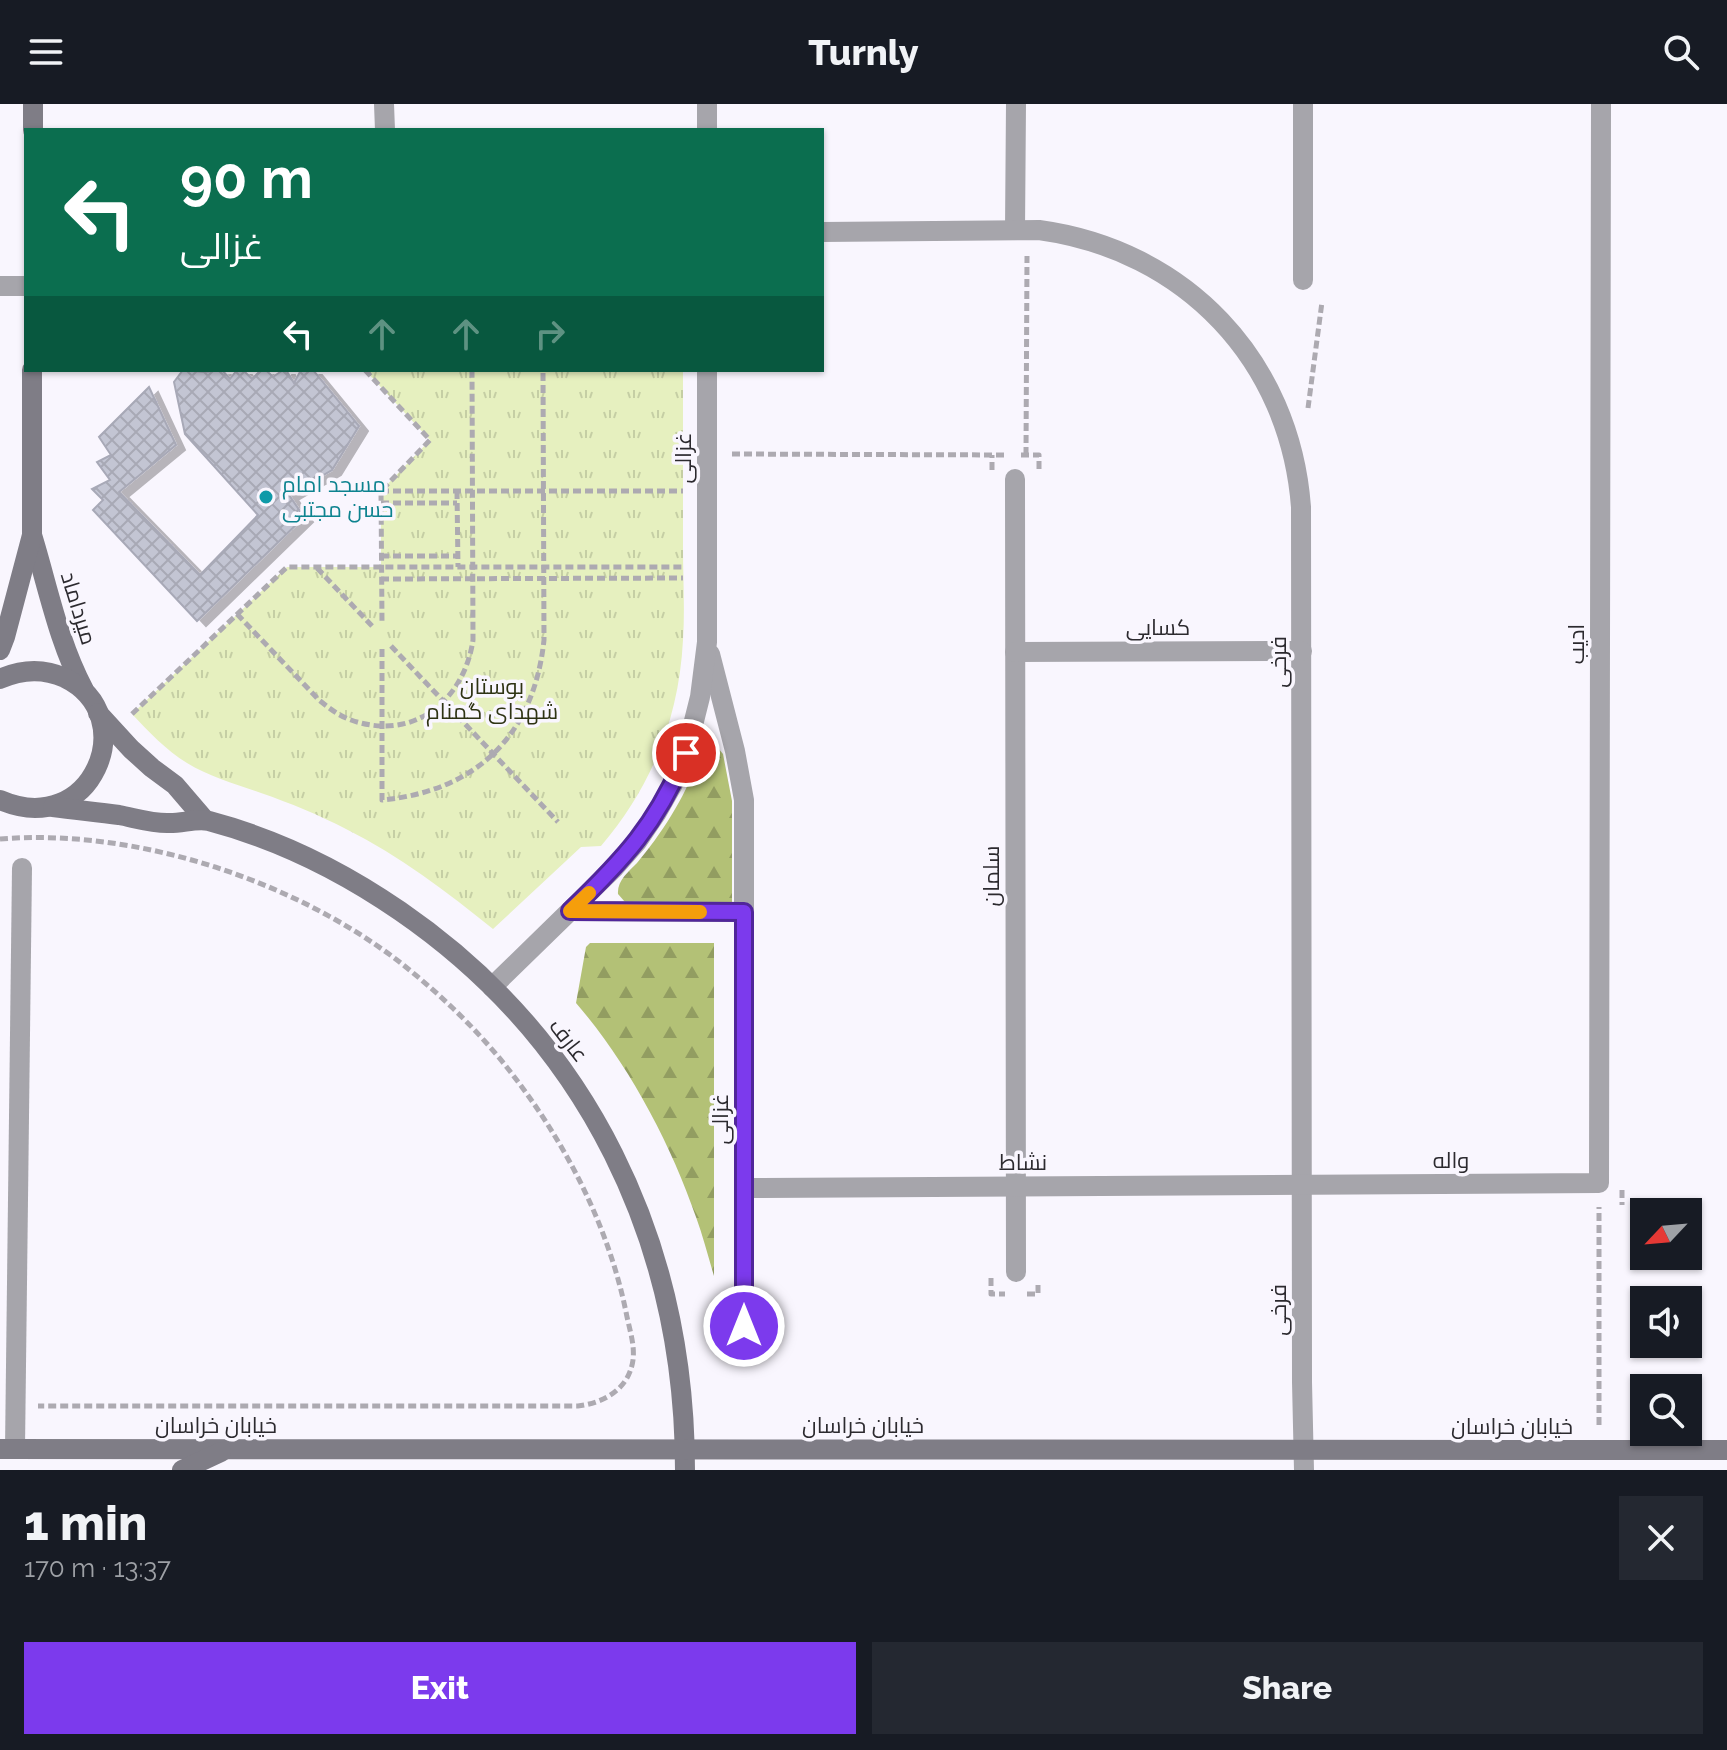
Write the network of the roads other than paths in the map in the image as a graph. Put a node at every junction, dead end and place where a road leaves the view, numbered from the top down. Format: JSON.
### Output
{"nodes":[{"id":1,"x":33,"y":104,"type":"edge"},
{"id":2,"x":384,"y":104,"type":"edge"},
{"id":3,"x":707,"y":104,"type":"edge"},
{"id":4,"x":1016,"y":104,"type":"edge"},
{"id":5,"x":1303,"y":104,"type":"edge"},
{"id":6,"x":1601,"y":104,"type":"edge"},
{"id":7,"x":33,"y":128,"type":"edge"},
{"id":8,"x":385,"y":128,"type":"edge"},
{"id":9,"x":707,"y":128,"type":"edge"},
{"id":10,"x":1015,"y":230,"type":"junction"},
{"id":11,"x":824,"y":232,"type":"edge"},
{"id":12,"x":1303,"y":280,"type":"dead end"},
{"id":13,"x":0,"y":286,"type":"edge"},
{"id":14,"x":24,"y":286,"type":"edge"},
{"id":15,"x":32,"y":372,"type":"edge"},
{"id":16,"x":707,"y":372,"type":"edge"},
{"id":17,"x":1015,"y":479,"type":"dead end"},
{"id":18,"x":32,"y":535,"type":"junction"},
{"id":19,"x":707,"y":642,"type":"junction"},
{"id":20,"x":0,"y":650,"type":"edge"},
{"id":21,"x":1302,"y":651,"type":"junction"},
{"id":22,"x":1015,"y":652,"type":"junction"},
{"id":23,"x":0,"y":679,"type":"edge"},
{"id":24,"x":92,"y":703,"type":"junction"},
{"id":25,"x":5,"y":805,"type":"edge"},
{"id":26,"x":53,"y":807,"type":"junction"},
{"id":27,"x":205,"y":820,"type":"junction"},
{"id":28,"x":22,"y":868,"type":"dead end"},
{"id":29,"x":570,"y":911,"type":"junction"},
{"id":30,"x":744,"y":912,"type":"junction"},
{"id":31,"x":492,"y":987,"type":"junction"},
{"id":32,"x":1599,"y":1183,"type":"joint"},
{"id":33,"x":1302,"y":1185,"type":"junction"},
{"id":34,"x":1015,"y":1186,"type":"junction"},
{"id":35,"x":744,"y":1188,"type":"junction"},
{"id":36,"x":9,"y":1269,"type":"edge"},
{"id":37,"x":1016,"y":1272,"type":"dead end"},
{"id":38,"x":744,"y":1326,"type":"dead end"},
{"id":39,"x":16,"y":1449,"type":"edge"},
{"id":40,"x":229,"y":1449,"type":"junction"},
{"id":41,"x":1727,"y":1450,"type":"edge"},
{"id":42,"x":685,"y":1460,"type":"edge"},
{"id":43,"x":1304,"y":1460,"type":"edge"},
{"id":44,"x":34,"y":1470,"type":"edge"},
{"id":45,"x":182,"y":1470,"type":"edge"}],
"edges":[{"from":1,"to":7,"type":"street"},
{"from":2,"to":8,"type":"street"},
{"from":3,"to":9,"type":"street"},
{"from":4,"to":10,"type":"street"},
{"from":5,"to":12,"type":"street"},
{"from":6,"to":32,"type":"street","name":"ادیب"},
{"from":10,"to":11,"type":"street","name":"فرخی"},
{"from":10,"to":21,"type":"street","name":"فرخی"},
{"from":13,"to":14,"type":"street"},
{"from":15,"to":18,"type":"street","name":"میرداماد"},
{"from":16,"to":19,"type":"street","name":"غزالی"},
{"from":17,"to":22,"type":"street","name":"سلمان"},
{"from":18,"to":20,"type":"street","name":"میرداماد"},
{"from":18,"to":24,"type":"street","name":"میرداماد"},
{"from":19,"to":29,"type":"street","name":"غزالی"},
{"from":19,"to":30,"type":"street","name":"غزالی"},
{"from":21,"to":22,"type":"street","name":"کسایی"},
{"from":21,"to":33,"type":"street","name":"فرخی"},
{"from":22,"to":34,"type":"street","name":"سلمان"},
{"from":23,"to":24,"type":"street"},
{"from":24,"to":26,"type":"street"},
{"from":24,"to":27,"type":"street"},
{"from":25,"to":26,"type":"street","name":"عارف"},
{"from":26,"to":27,"type":"street","name":"عارف"},
{"from":27,"to":31,"type":"street","name":"عارف"},
{"from":28,"to":36,"type":"street"},
{"from":29,"to":30,"type":"street"},
{"from":29,"to":31,"type":"street","name":"غزالی"},
{"from":30,"to":35,"type":"street","name":"غزالی"},
{"from":31,"to":42,"type":"street","name":"عارف"},
{"from":32,"to":33,"type":"street","name":"واله"},
{"from":33,"to":34,"type":"street","name":"نشاط"},
{"from":33,"to":43,"type":"street","name":"فرخی"},
{"from":34,"to":35,"type":"street","name":"نشاط"},
{"from":34,"to":37,"type":"street","name":"سلمان"},
{"from":35,"to":38,"type":"street","name":"غزالی"},
{"from":36,"to":39,"type":"street"},
{"from":39,"to":40,"type":"street","name":"خیابان خراسان"},
{"from":39,"to":44,"type":"street"},
{"from":40,"to":42,"type":"street","name":"خیابان خراسان"},
{"from":40,"to":45,"type":"street"},
{"from":41,"to":43,"type":"street","name":"خیابان خراسان"},
{"from":42,"to":43,"type":"street","name":"خیابان خراسان"}]}
